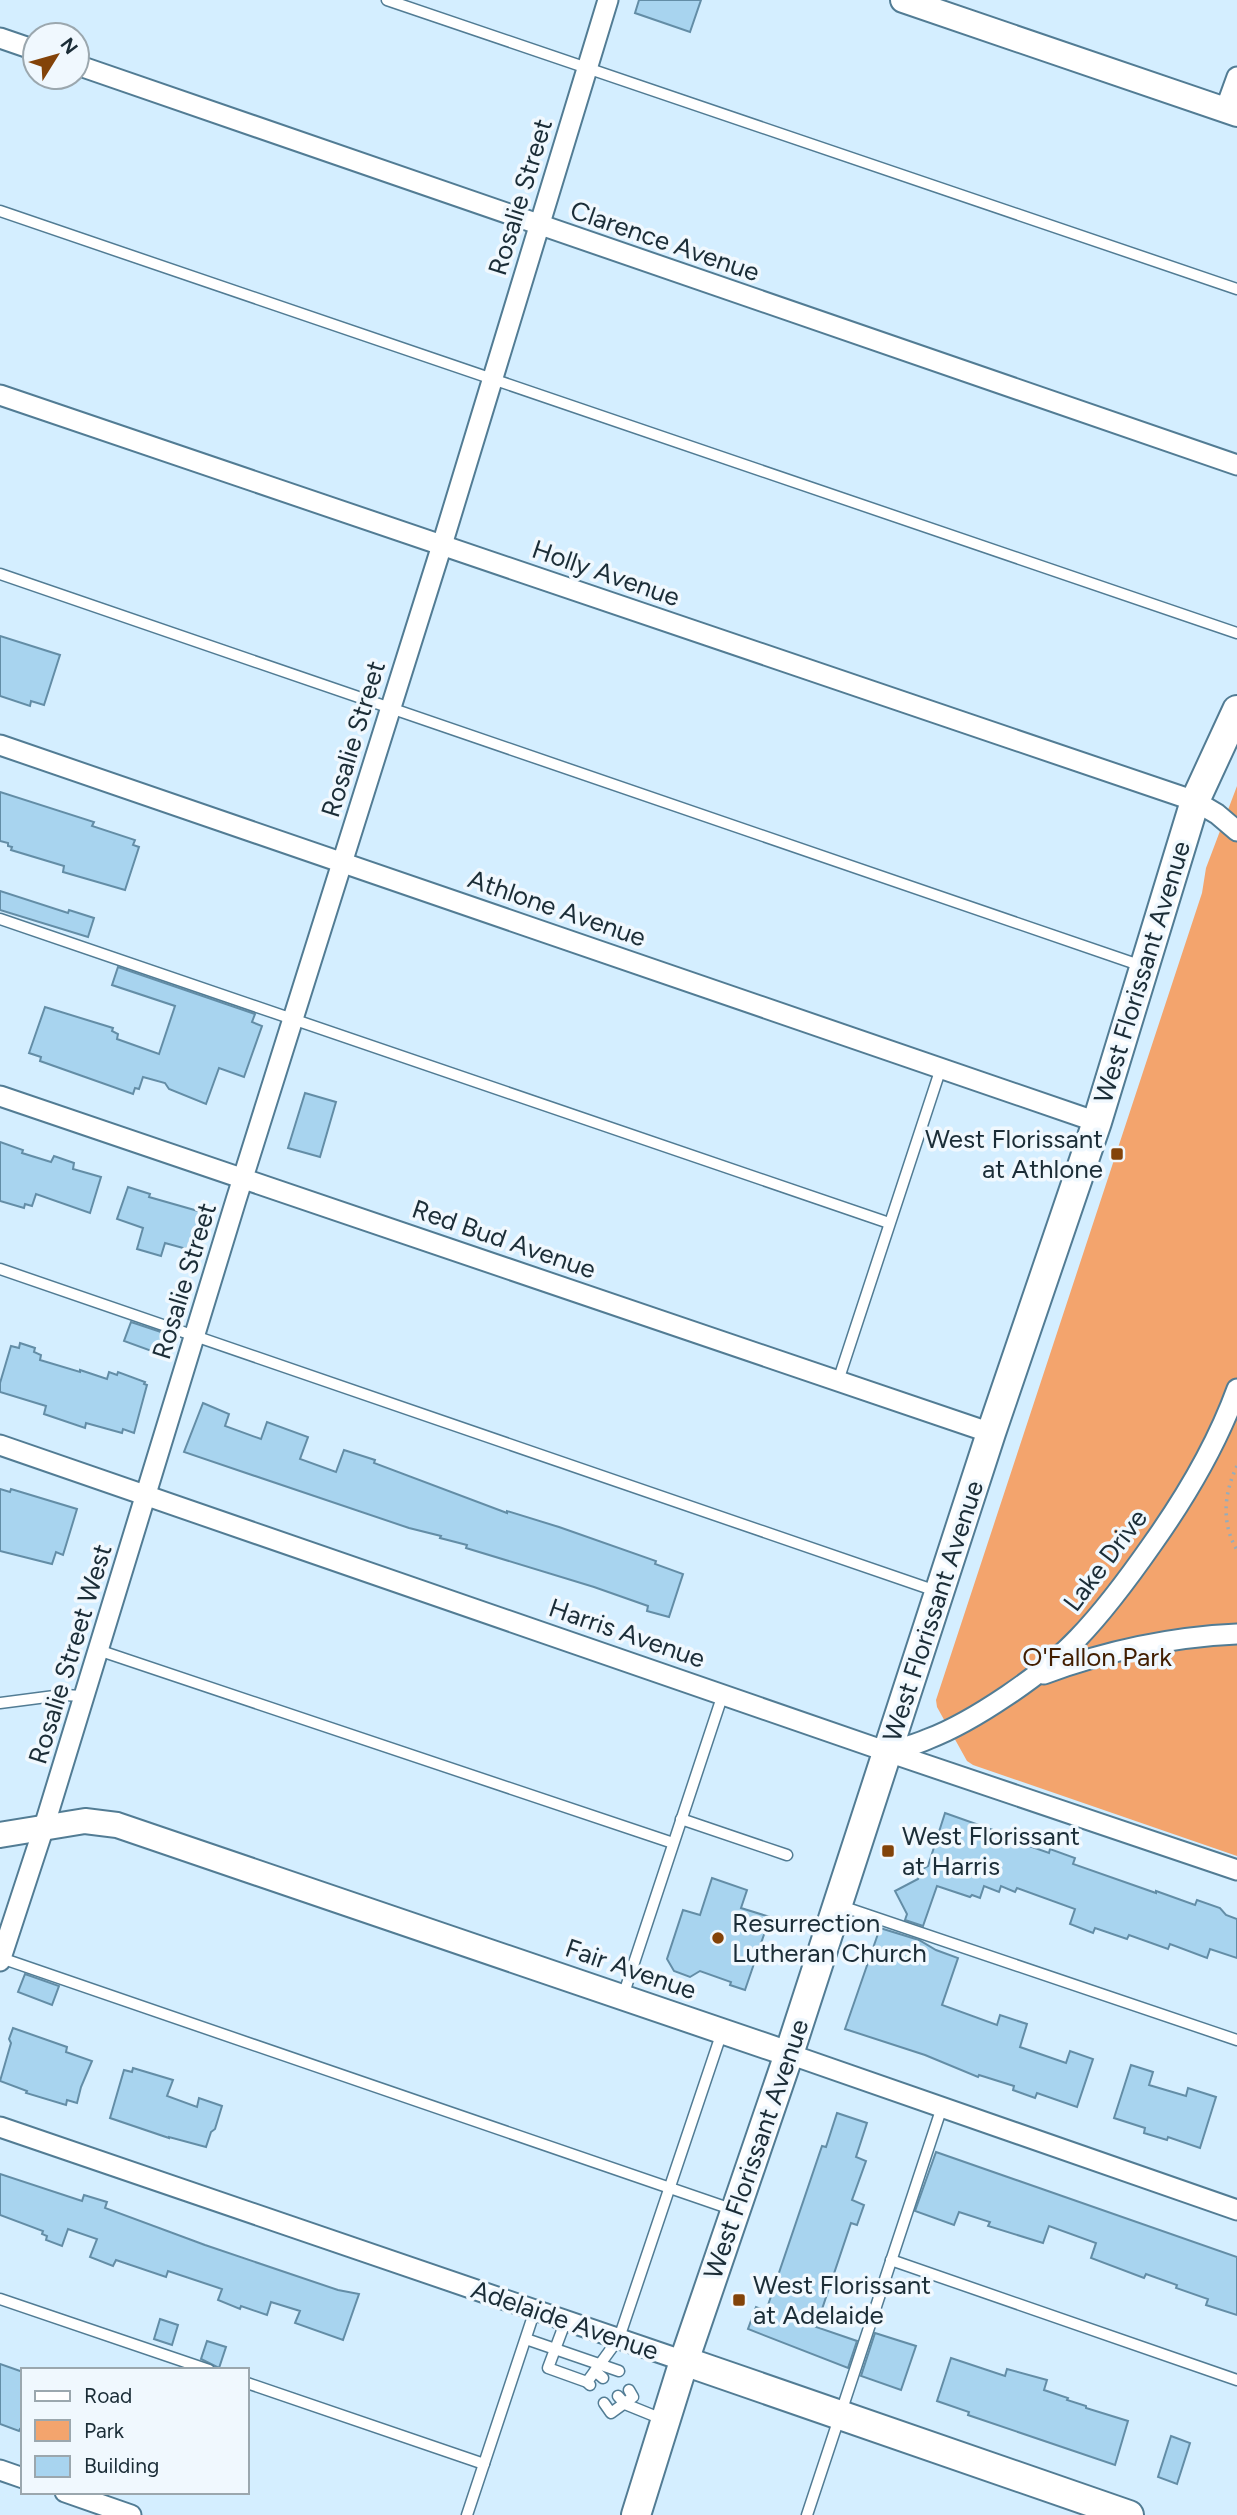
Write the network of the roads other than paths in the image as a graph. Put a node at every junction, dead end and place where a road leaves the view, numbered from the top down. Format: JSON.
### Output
{"nodes":[{"id":1,"x":387,"y":0,"type":"edge"},
{"id":2,"x":608,"y":0,"type":"edge"},
{"id":3,"x":903,"y":0,"type":"edge"},
{"id":4,"x":0,"y":38,"type":"edge"},
{"id":5,"x":21,"y":45,"type":"edge"},
{"id":6,"x":587,"y":68,"type":"junction"},
{"id":7,"x":91,"y":70,"type":"edge"},
{"id":8,"x":1237,"y":77,"type":"edge"},
{"id":9,"x":1231,"y":112,"type":"edge"},
{"id":10,"x":0,"y":211,"type":"edge"},
{"id":11,"x":539,"y":225,"type":"junction"},
{"id":12,"x":1237,"y":289,"type":"edge"},
{"id":13,"x":492,"y":379,"type":"junction"},
{"id":14,"x":0,"y":395,"type":"edge"},
{"id":15,"x":1237,"y":465,"type":"edge"},
{"id":16,"x":442,"y":545,"type":"junction"},
{"id":17,"x":0,"y":574,"type":"edge"},
{"id":18,"x":1237,"y":633,"type":"edge"},
{"id":19,"x":390,"y":709,"type":"junction"},
{"id":20,"x":1237,"y":710,"type":"edge"},
{"id":21,"x":0,"y":745,"type":"edge"},
{"id":22,"x":1195,"y":800,"type":"junction"},
{"id":23,"x":1237,"y":831,"type":"edge"},
{"id":24,"x":342,"y":861,"type":"junction"},
{"id":25,"x":0,"y":919,"type":"edge"},
{"id":26,"x":1144,"y":967,"type":"junction"},
{"id":27,"x":293,"y":1018,"type":"junction"},
{"id":28,"x":941,"y":1068,"type":"junction"},
{"id":29,"x":0,"y":1096,"type":"edge"},
{"id":30,"x":1097,"y":1122,"type":"junction"},
{"id":31,"x":243,"y":1178,"type":"junction"},
{"id":32,"x":889,"y":1223,"type":"junction"},
{"id":33,"x":0,"y":1269,"type":"edge"},
{"id":34,"x":195,"y":1334,"type":"junction"},
{"id":35,"x":838,"y":1381,"type":"junction"},
{"id":36,"x":1237,"y":1389,"type":"edge"},
{"id":37,"x":991,"y":1433,"type":"junction"},
{"id":38,"x":0,"y":1445,"type":"edge"},
{"id":39,"x":147,"y":1494,"type":"junction"},
{"id":40,"x":939,"y":1592,"type":"junction"},
{"id":41,"x":1237,"y":1634,"type":"edge"},
{"id":42,"x":99,"y":1650,"type":"junction"},
{"id":43,"x":1027,"y":1681,"type":"junction"},
{"id":44,"x":723,"y":1694,"type":"junction"},
{"id":45,"x":84,"y":1696,"type":"junction"},
{"id":46,"x":0,"y":1703,"type":"edge"},
{"id":47,"x":888,"y":1752,"type":"junction"},
{"id":48,"x":681,"y":1819,"type":"junction"},
{"id":49,"x":43,"y":1830,"type":"junction"},
{"id":50,"x":0,"y":1835,"type":"edge"},
{"id":51,"x":673,"y":1843,"type":"junction"},
{"id":52,"x":787,"y":1855,"type":"dead end"},
{"id":53,"x":1237,"y":1870,"type":"edge"},
{"id":54,"x":837,"y":1905,"type":"junction"},
{"id":55,"x":0,"y":1959,"type":"edge"},
{"id":56,"x":623,"y":1997,"type":"junction"},
{"id":57,"x":722,"y":2031,"type":"junction"},
{"id":58,"x":1237,"y":2040,"type":"edge"},
{"id":59,"x":789,"y":2054,"type":"junction"},
{"id":60,"x":942,"y":2107,"type":"junction"},
{"id":61,"x":0,"y":2127,"type":"edge"},
{"id":62,"x":670,"y":2188,"type":"junction"},
{"id":63,"x":1237,"y":2210,"type":"edge"},
{"id":64,"x":735,"y":2211,"type":"junction"},
{"id":65,"x":891,"y":2260,"type":"junction"},
{"id":66,"x":0,"y":2299,"type":"edge"},
{"id":67,"x":535,"y":2310,"type":"junction"},
{"id":68,"x":566,"y":2320,"type":"junction"},
{"id":69,"x":526,"y":2339,"type":"junction"},
{"id":70,"x":619,"y":2339,"type":"junction"},
{"id":71,"x":555,"y":2349,"type":"junction"},
{"id":72,"x":684,"y":2361,"type":"junction"},
{"id":73,"x":203,"y":2368,"type":"edge"},
{"id":74,"x":599,"y":2371,"type":"junction"},
{"id":75,"x":619,"y":2371,"type":"dead end"},
{"id":76,"x":1237,"y":2380,"type":"edge"},
{"id":77,"x":248,"y":2383,"type":"edge"},
{"id":78,"x":629,"y":2390,"type":"dead end"},
{"id":79,"x":621,"y":2400,"type":"junction"},
{"id":80,"x":604,"y":2403,"type":"dead end"},
{"id":81,"x":839,"y":2415,"type":"junction"},
{"id":82,"x":666,"y":2421,"type":"junction"},
{"id":83,"x":484,"y":2464,"type":"junction"},
{"id":84,"x":0,"y":2470,"type":"edge"},
{"id":85,"x":21,"y":2477,"type":"edge"},
{"id":86,"x":71,"y":2494,"type":"edge"},
{"id":87,"x":131,"y":2515,"type":"edge"},
{"id":88,"x":467,"y":2515,"type":"edge"},
{"id":89,"x":636,"y":2515,"type":"edge"},
{"id":90,"x":807,"y":2515,"type":"edge"},
{"id":91,"x":1129,"y":2515,"type":"edge"}],
"edges":[{"from":1,"to":6,"type":"lane"},
{"from":2,"to":6,"type":"street","name":"Rosalie Street"},
{"from":3,"to":9,"type":"street"},
{"from":4,"to":5,"type":"street"},
{"from":6,"to":11,"type":"street","name":"Rosalie Street"},
{"from":6,"to":12,"type":"lane"},
{"from":7,"to":11,"type":"street","name":"Clarence Avenue"},
{"from":8,"to":9,"type":"street"},
{"from":10,"to":13,"type":"lane"},
{"from":11,"to":13,"type":"street","name":"Rosalie Street"},
{"from":11,"to":15,"type":"street","name":"Clarence Avenue"},
{"from":13,"to":16,"type":"street","name":"Rosalie Street"},
{"from":13,"to":18,"type":"lane"},
{"from":14,"to":16,"type":"street","name":"Holly Avenue"},
{"from":16,"to":19,"type":"street","name":"Rosalie Street"},
{"from":16,"to":22,"type":"street","name":"Holly Avenue"},
{"from":17,"to":19,"type":"lane"},
{"from":19,"to":24,"type":"street","name":"Rosalie Street"},
{"from":19,"to":26,"type":"lane"},
{"from":20,"to":22,"type":"main road","name":"West Florissant Avenue"},
{"from":21,"to":24,"type":"street","name":"Athlone Avenue"},
{"from":22,"to":23,"type":"street","name":"Holly Avenue"},
{"from":22,"to":26,"type":"main road","name":"West Florissant Avenue"},
{"from":24,"to":27,"type":"street","name":"Rosalie Street"},
{"from":24,"to":28,"type":"street","name":"Athlone Avenue"},
{"from":25,"to":27,"type":"lane"},
{"from":26,"to":30,"type":"main road","name":"West Florissant Avenue"},
{"from":27,"to":31,"type":"street","name":"Rosalie Street"},
{"from":27,"to":32,"type":"lane"},
{"from":28,"to":30,"type":"street","name":"Athlone Avenue"},
{"from":28,"to":32,"type":"lane"},
{"from":29,"to":31,"type":"street","name":"Red Bud Avenue"},
{"from":30,"to":37,"type":"main road","name":"West Florissant Avenue"},
{"from":31,"to":34,"type":"street","name":"Rosalie Street"},
{"from":31,"to":35,"type":"street","name":"Red Bud Avenue"},
{"from":32,"to":35,"type":"lane"},
{"from":33,"to":34,"type":"lane"},
{"from":34,"to":39,"type":"street","name":"Rosalie Street"},
{"from":34,"to":40,"type":"lane"},
{"from":35,"to":37,"type":"street","name":"Red Bud Avenue"},
{"from":36,"to":43,"type":"street","name":"Lake Drive"},
{"from":37,"to":40,"type":"main road","name":"West Florissant Avenue"},
{"from":38,"to":39,"type":"street","name":"Harris Avenue"},
{"from":39,"to":42,"type":"street","name":"Rosalie Street West"},
{"from":39,"to":44,"type":"street","name":"Harris Avenue"},
{"from":40,"to":47,"type":"main road","name":"West Florissant Avenue"},
{"from":41,"to":43,"type":"street"},
{"from":42,"to":45,"type":"street","name":"Rosalie Street West"},
{"from":42,"to":51,"type":"lane"},
{"from":43,"to":47,"type":"street","name":"Lake Drive"},
{"from":44,"to":47,"type":"street","name":"Harris Avenue"},
{"from":44,"to":48,"type":"lane"},
{"from":45,"to":46,"type":"lane"},
{"from":45,"to":49,"type":"street","name":"Rosalie Street West"},
{"from":47,"to":53,"type":"street","name":"Harris Avenue"},
{"from":47,"to":54,"type":"main road","name":"West Florissant Avenue"},
{"from":48,"to":51,"type":"lane"},
{"from":48,"to":52,"type":"lane"},
{"from":49,"to":50,"type":"street","name":"Fair Avenue"},
{"from":49,"to":55,"type":"street"},
{"from":49,"to":56,"type":"street","name":"Fair Avenue"},
{"from":51,"to":56,"type":"lane"},
{"from":54,"to":58,"type":"lane"},
{"from":54,"to":59,"type":"main road","name":"West Florissant Avenue"},
{"from":55,"to":62,"type":"lane"},
{"from":56,"to":57,"type":"street","name":"Fair Avenue"},
{"from":57,"to":59,"type":"street","name":"Fair Avenue"},
{"from":57,"to":62,"type":"lane"},
{"from":59,"to":60,"type":"street","name":"Fair Avenue"},
{"from":59,"to":64,"type":"main road","name":"West Florissant Avenue"},
{"from":60,"to":63,"type":"street","name":"Fair Avenue"},
{"from":60,"to":65,"type":"lane"},
{"from":61,"to":67,"type":"street","name":"Adelaide Avenue"},
{"from":62,"to":64,"type":"lane"},
{"from":62,"to":70,"type":"lane"},
{"from":64,"to":72,"type":"main road","name":"West Florissant Avenue"},
{"from":65,"to":76,"type":"lane"},
{"from":65,"to":81,"type":"lane"},
{"from":66,"to":73,"type":"lane"},
{"from":67,"to":68,"type":"street","name":"Adelaide Avenue"},
{"from":67,"to":69,"type":"lane"},
{"from":68,"to":70,"type":"street","name":"Adelaide Avenue"},
{"from":68,"to":71,"type":"lane"},
{"from":69,"to":71,"type":"lane"},
{"from":69,"to":83,"type":"lane"},
{"from":70,"to":72,"type":"street","name":"Adelaide Avenue"},
{"from":70,"to":74,"type":"lane"},
{"from":71,"to":74,"type":"lane"},
{"from":71,"to":74,"type":"lane"},
{"from":72,"to":81,"type":"main road","name":"Adelaide Avenue"},
{"from":72,"to":82,"type":"main road","name":"West Florissant Avenue"},
{"from":74,"to":75,"type":"lane"},
{"from":77,"to":83,"type":"lane"},
{"from":78,"to":79,"type":"lane"},
{"from":79,"to":80,"type":"lane"},
{"from":79,"to":82,"type":"lane"},
{"from":81,"to":90,"type":"lane"},
{"from":81,"to":91,"type":"main road","name":"Adelaide Avenue"},
{"from":82,"to":89,"type":"main road","name":"West Florissant Avenue"},
{"from":83,"to":88,"type":"lane"},
{"from":84,"to":85,"type":"street"},
{"from":86,"to":87,"type":"street"}]}
